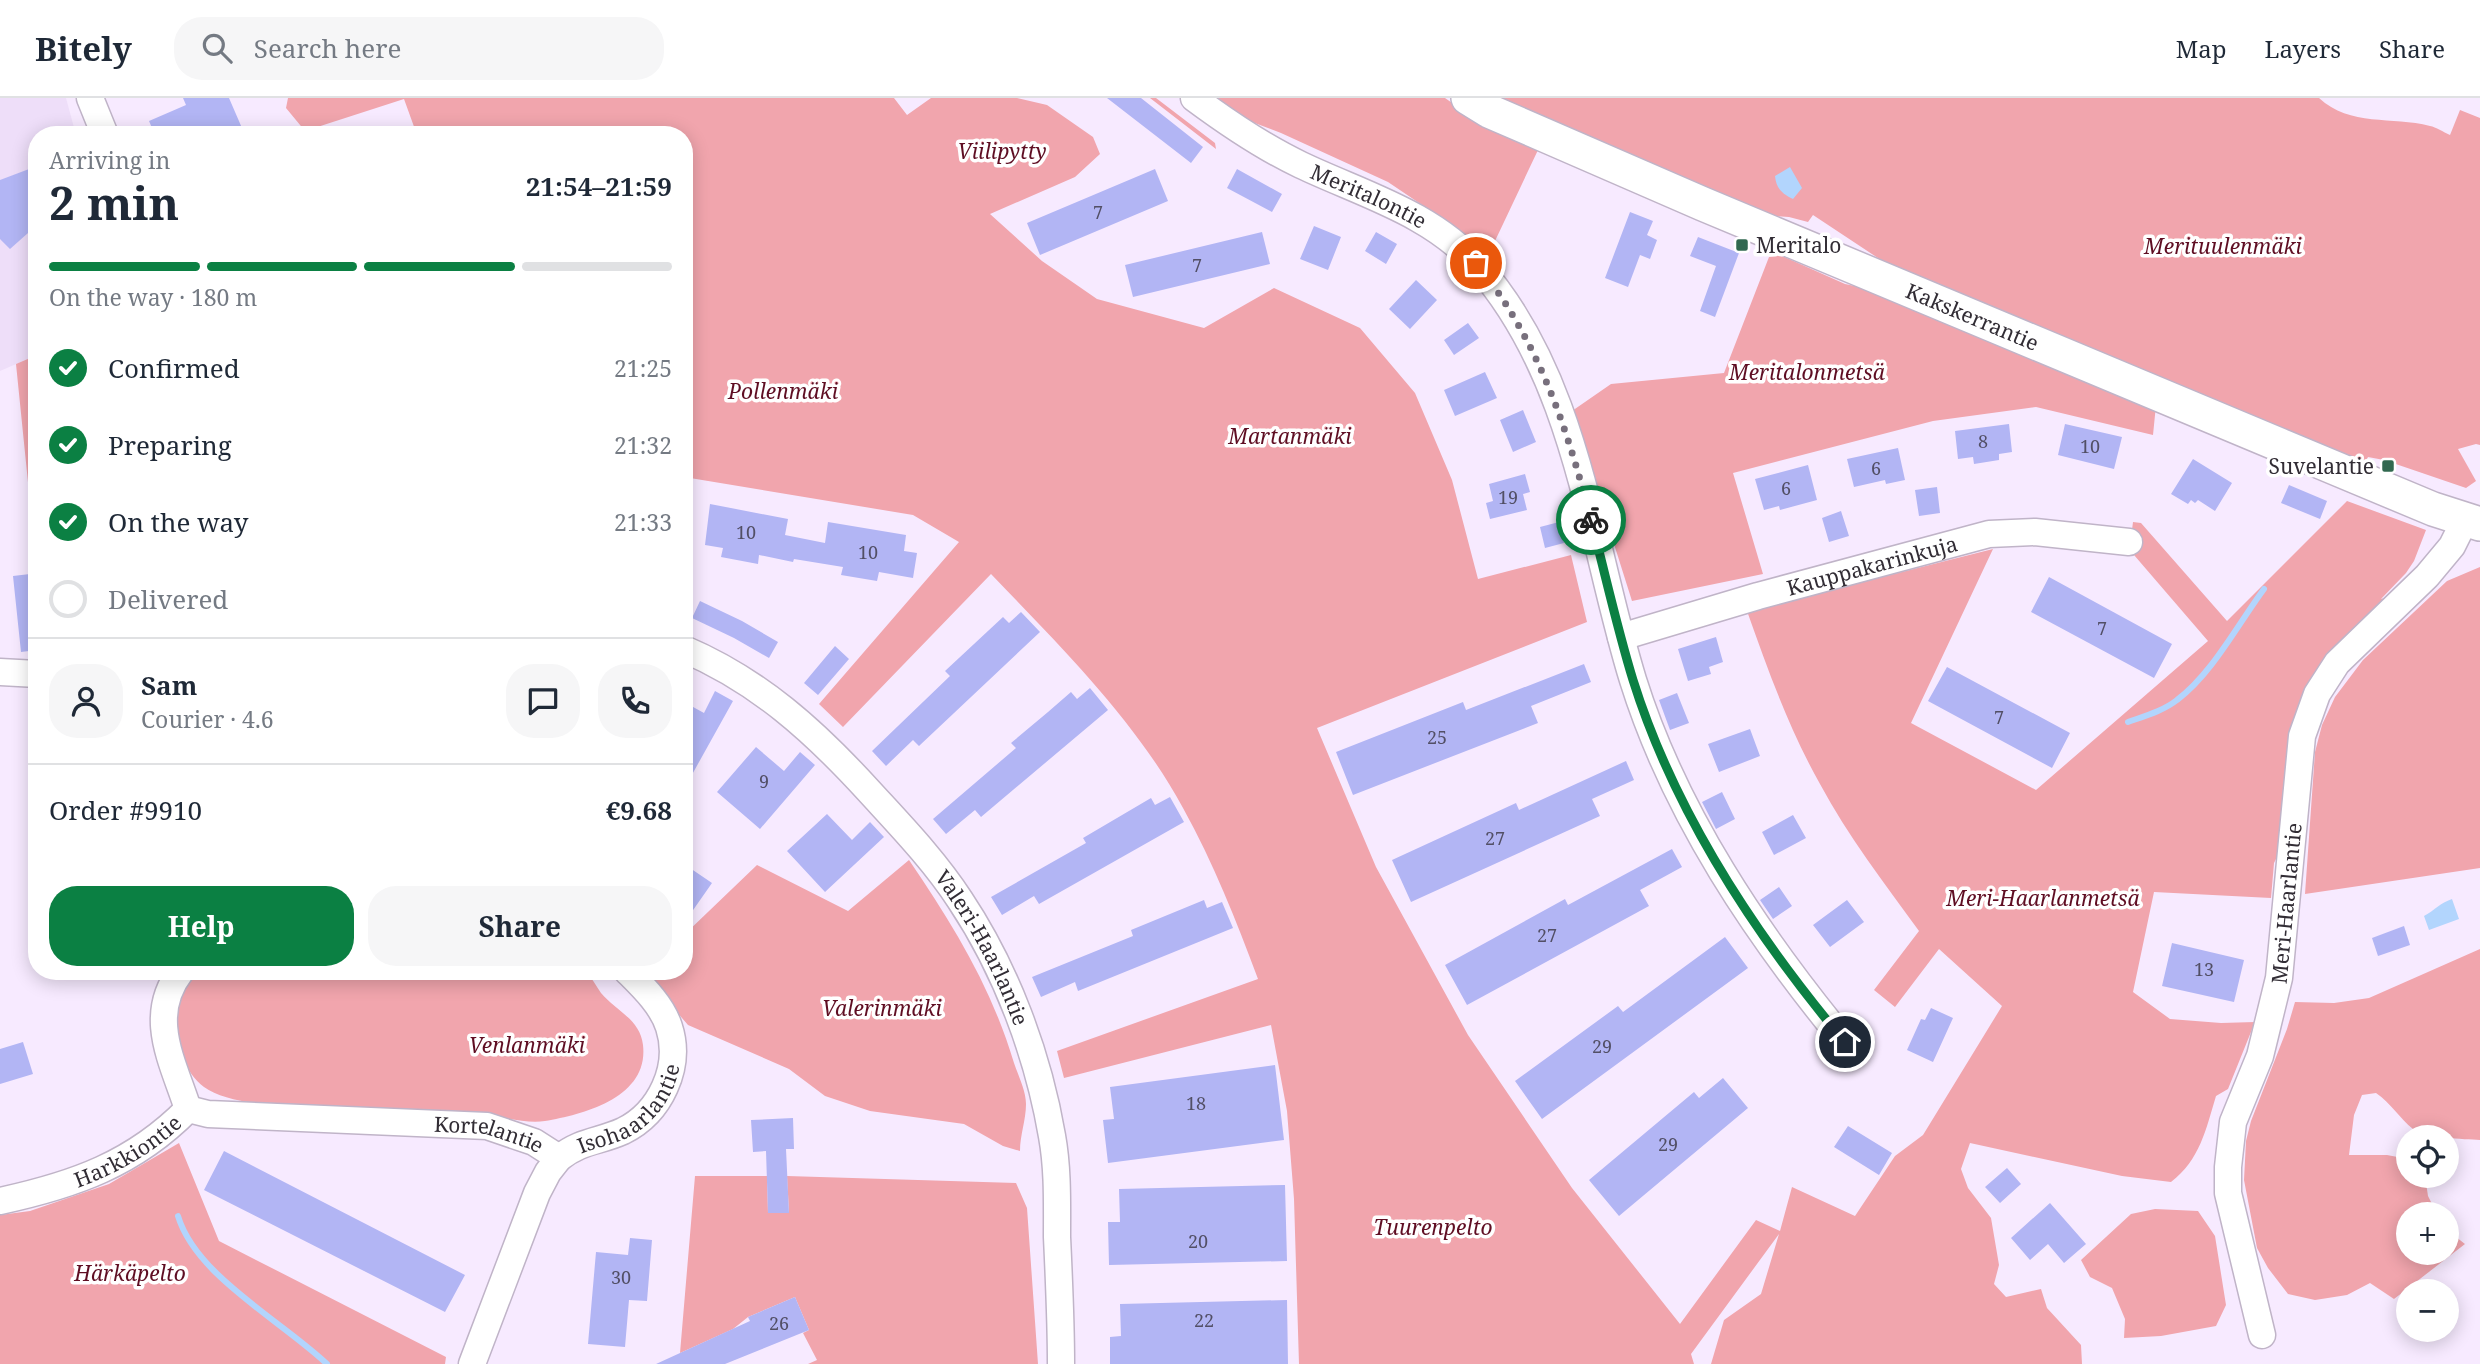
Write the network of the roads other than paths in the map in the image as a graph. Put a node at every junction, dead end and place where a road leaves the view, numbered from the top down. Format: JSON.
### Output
{"nodes":[{"id":1,"x":90,"y":98,"type":"edge"},
{"id":2,"x":1194,"y":98,"type":"edge"},
{"id":3,"x":1468,"y":98,"type":"edge"},
{"id":4,"x":101,"y":126,"type":"edge"},
{"id":5,"x":2473,"y":522,"type":"edge"},
{"id":6,"x":2129,"y":542,"type":"dead end"},
{"id":7,"x":1621,"y":637,"type":"junction"},
{"id":8,"x":693,"y":654,"type":"edge"},
{"id":9,"x":0,"y":672,"type":"edge"},
{"id":10,"x":28,"y":674,"type":"edge"},
{"id":11,"x":174,"y":980,"type":"edge"},
{"id":12,"x":635,"y":980,"type":"edge"},
{"id":13,"x":1845,"y":1042,"type":"dead end"},
{"id":14,"x":188,"y":1109,"type":"junction"},
{"id":15,"x":559,"y":1158,"type":"junction"},
{"id":16,"x":0,"y":1201,"type":"edge"},
{"id":17,"x":2262,"y":1335,"type":"dead end"},
{"id":18,"x":472,"y":1364,"type":"edge"},
{"id":19,"x":1061,"y":1364,"type":"edge"}],
"edges":[{"from":1,"to":4,"type":"street"},
{"from":2,"to":7,"type":"street","name":"Meritalontie"},
{"from":3,"to":5,"type":"street","name":"Kakskerrantie"},
{"from":5,"to":17,"type":"street","name":"Meri-Haarlantie"},
{"from":6,"to":7,"type":"street","name":"Kauppakarinkuja"},
{"from":7,"to":13,"type":"street","name":"Meritalontie"},
{"from":8,"to":19,"type":"street","name":"Valeri-Haarlantie"},
{"from":9,"to":10,"type":"street"},
{"from":11,"to":14,"type":"street","name":"Harkkiontie"},
{"from":12,"to":15,"type":"street","name":"Isohaarlantie"},
{"from":14,"to":15,"type":"street","name":"Kortelantie"},
{"from":14,"to":16,"type":"street","name":"Harkkiontie"},
{"from":15,"to":18,"type":"street","name":"Kortelantie"}]}
